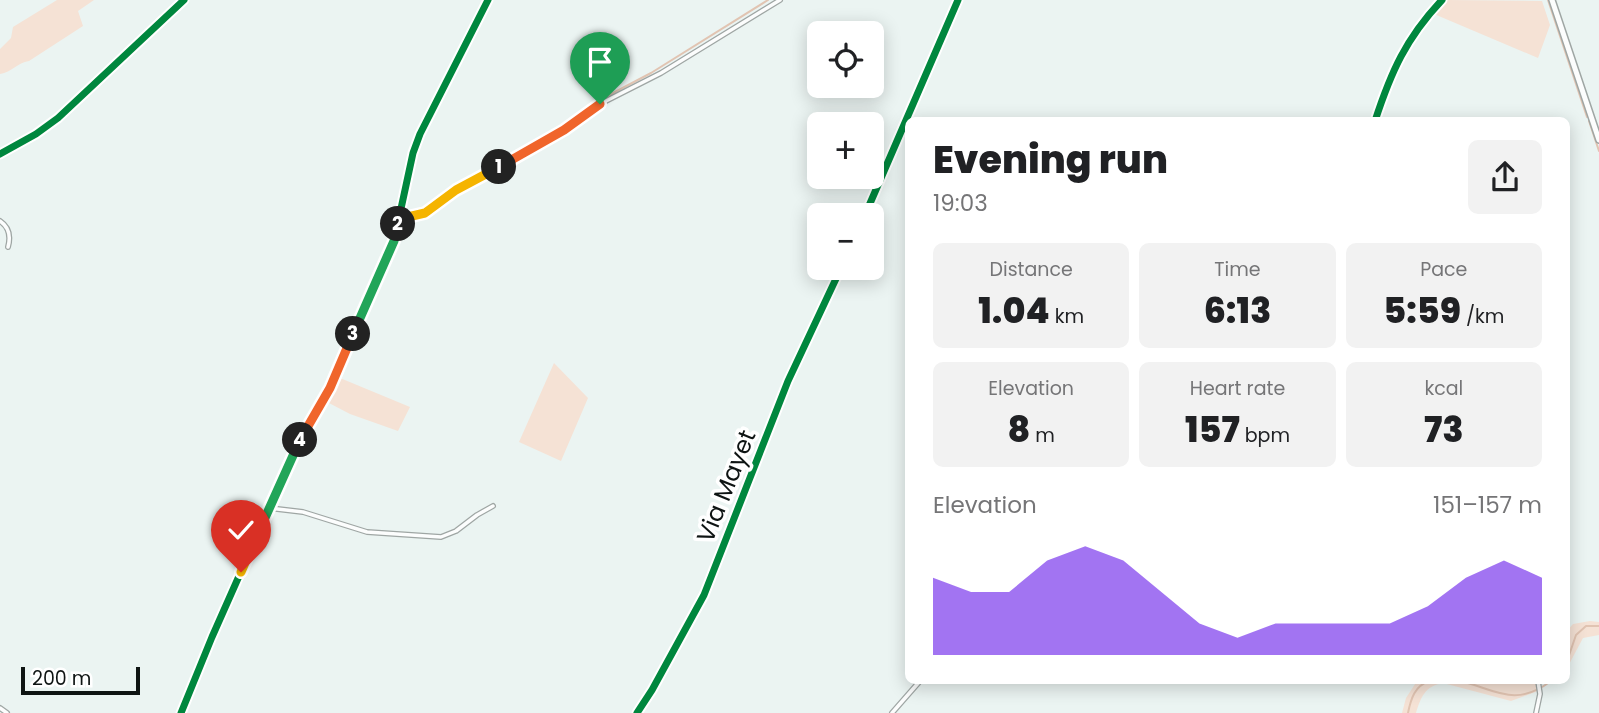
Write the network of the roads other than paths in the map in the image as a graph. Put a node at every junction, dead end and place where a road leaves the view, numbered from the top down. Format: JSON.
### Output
{"nodes":[{"id":1,"x":184,"y":0,"type":"edge"},
{"id":2,"x":488,"y":0,"type":"edge"},
{"id":3,"x":780,"y":0,"type":"edge"},
{"id":4,"x":958,"y":0,"type":"edge"},
{"id":5,"x":1442,"y":0,"type":"edge"},
{"id":6,"x":1552,"y":0,"type":"edge"},
{"id":7,"x":907,"y":117,"type":"edge"},
{"id":8,"x":1376,"y":117,"type":"edge"},
{"id":9,"x":905,"y":123,"type":"edge"},
{"id":10,"x":1599,"y":140,"type":"edge"},
{"id":11,"x":0,"y":154,"type":"edge"},
{"id":12,"x":870,"y":203,"type":"edge"},
{"id":13,"x":399,"y":219,"type":"junction"},
{"id":14,"x":0,"y":221,"type":"edge"},
{"id":15,"x":8,"y":247,"type":"dead end"},
{"id":16,"x":835,"y":280,"type":"edge"},
{"id":17,"x":493,"y":506,"type":"dead end"},
{"id":18,"x":269,"y":508,"type":"junction"},
{"id":19,"x":917,"y":684,"type":"edge"},
{"id":20,"x":1539,"y":684,"type":"edge"},
{"id":21,"x":0,"y":708,"type":"edge"},
{"id":22,"x":7,"y":713,"type":"edge"},
{"id":23,"x":181,"y":713,"type":"edge"},
{"id":24,"x":637,"y":713,"type":"edge"},
{"id":25,"x":892,"y":713,"type":"edge"},
{"id":26,"x":1536,"y":713,"type":"edge"}],
"edges":[{"from":1,"to":11,"type":"street"},
{"from":2,"to":13,"type":"street"},
{"from":3,"to":13,"type":"street"},
{"from":4,"to":7,"type":"street"},
{"from":5,"to":8,"type":"street"},
{"from":6,"to":10,"type":"street"},
{"from":9,"to":12,"type":"street"},
{"from":13,"to":18,"type":"street"},
{"from":14,"to":15,"type":"street"},
{"from":16,"to":24,"type":"street","name":"Via Mayet"},
{"from":17,"to":18,"type":"street"},
{"from":18,"to":23,"type":"street"},
{"from":19,"to":25,"type":"street"},
{"from":20,"to":26,"type":"street"},
{"from":21,"to":22,"type":"street"}]}
